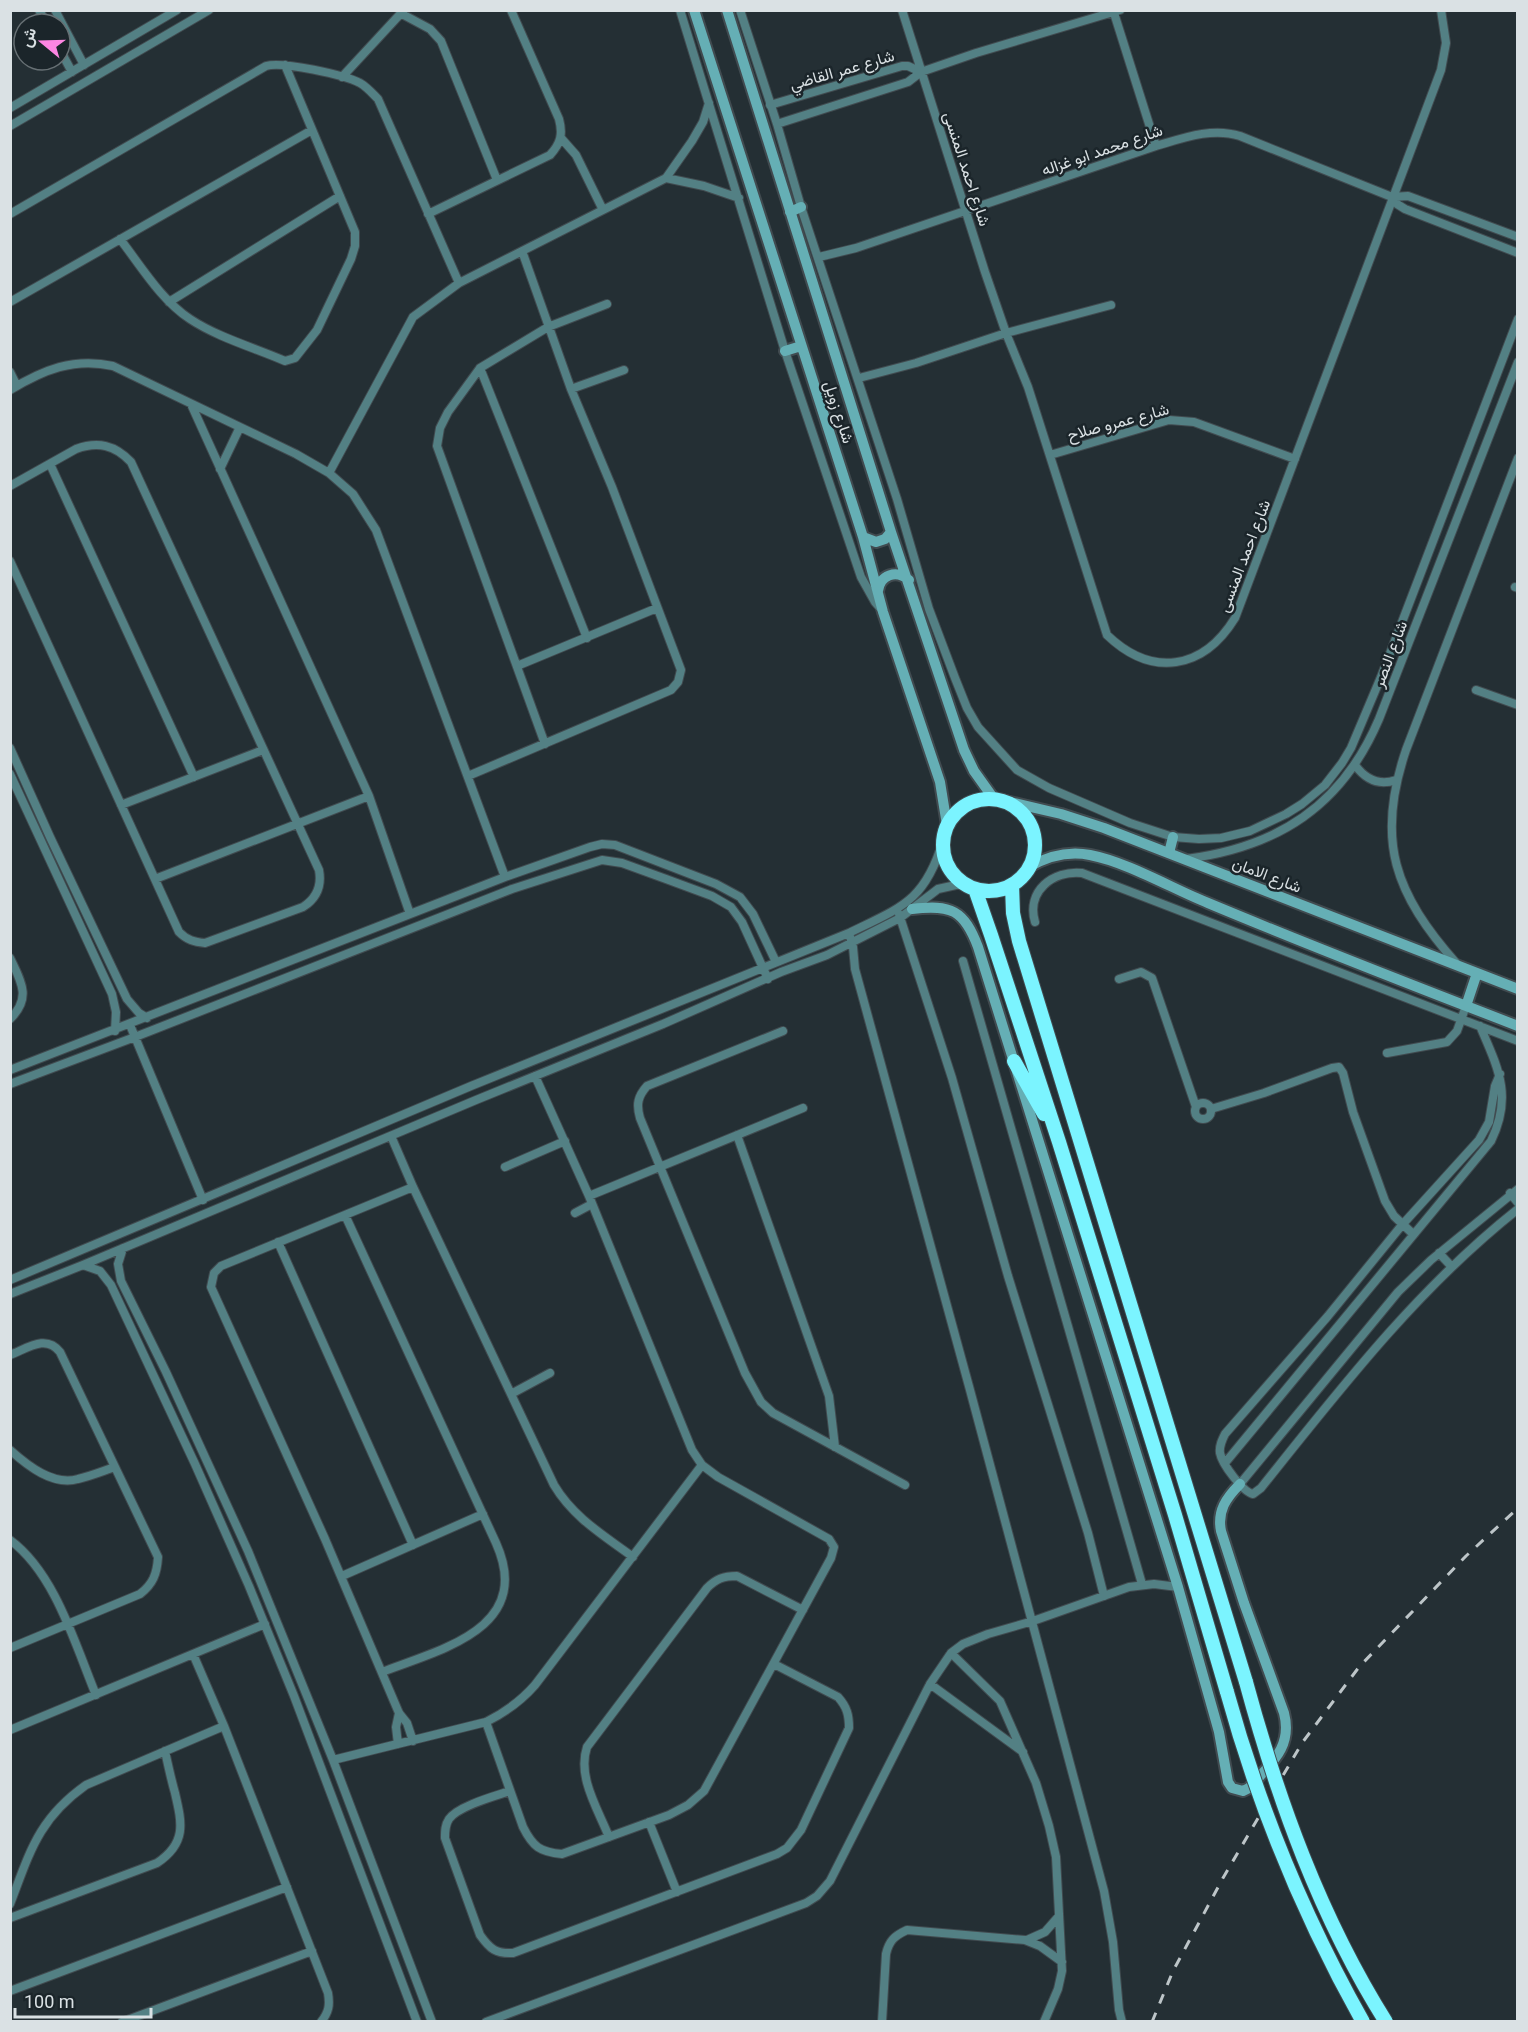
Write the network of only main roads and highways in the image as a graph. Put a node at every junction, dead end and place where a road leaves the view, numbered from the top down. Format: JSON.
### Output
{"nodes":[{"id":1,"x":1012,"y":885,"type":"junction"},
{"id":2,"x":970,"y":887,"type":"junction"},
{"id":3,"x":1014,"y":1061,"type":"road end"},
{"id":4,"x":1059,"y":1142,"type":"junction"},
{"id":5,"x":1363,"y":2022,"type":"edge"},
{"id":6,"x":1386,"y":2022,"type":"edge"}],
"edges":[{"from":1,"to":2,"type":"highway"},
{"from":1,"to":2,"type":"highway"},
{"from":1,"to":6,"type":"highway","bridge":true},
{"from":2,"to":4,"type":"highway"},
{"from":3,"to":4,"type":"highway"},
{"from":4,"to":5,"type":"highway","bridge":true}]}
